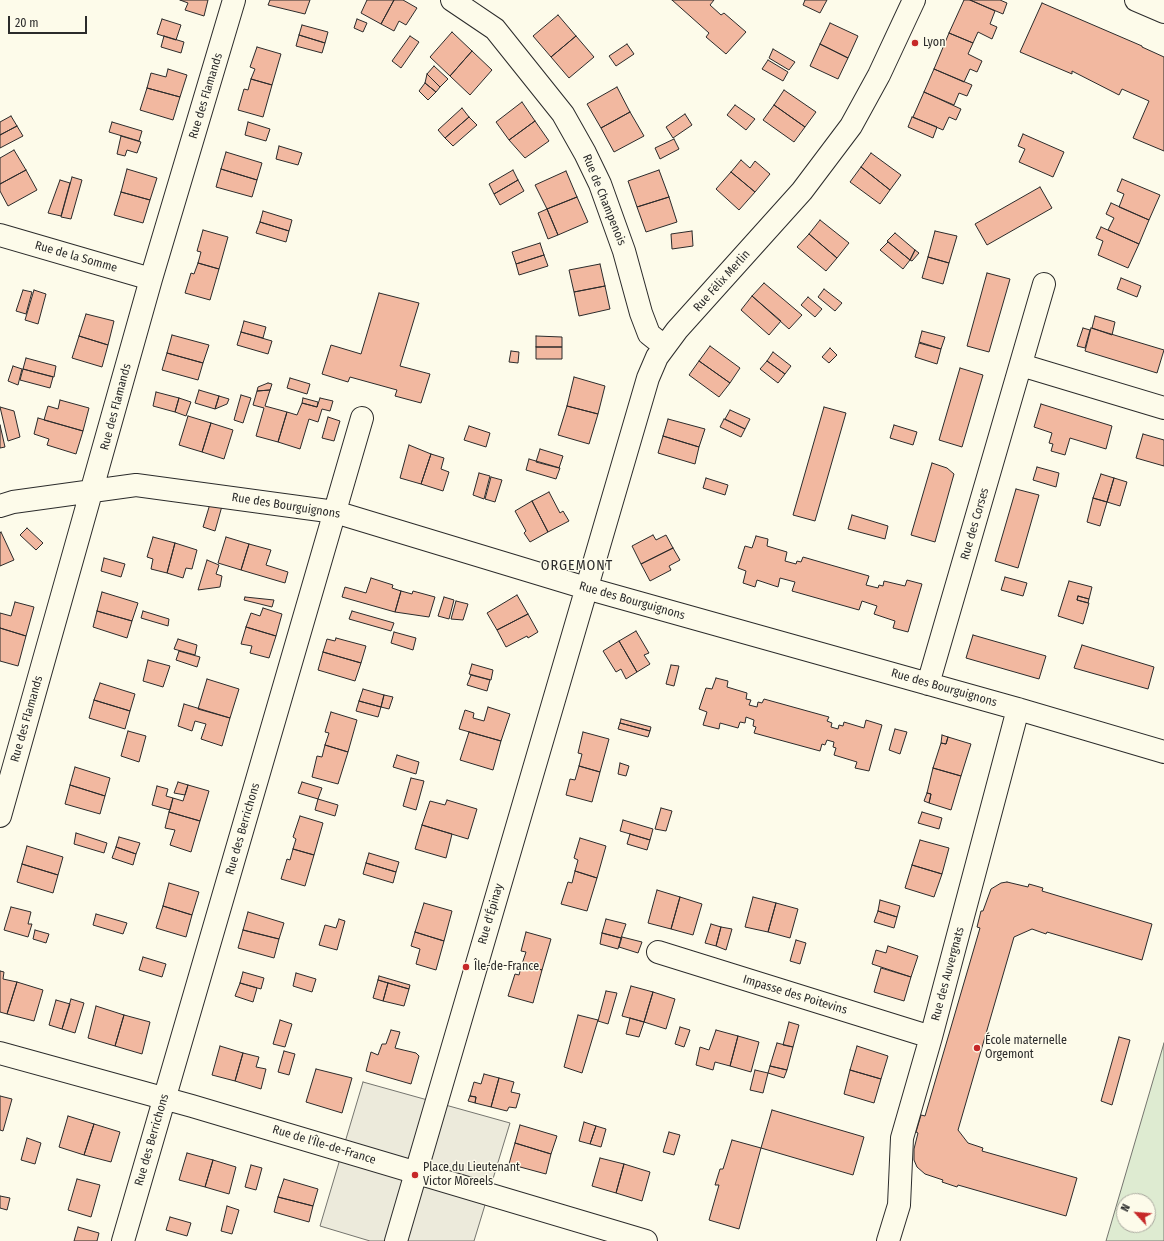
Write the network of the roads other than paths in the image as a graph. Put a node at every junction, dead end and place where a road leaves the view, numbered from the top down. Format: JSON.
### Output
{"nodes":[{"id":1,"x":234,"y":0,"type":"edge"},
{"id":2,"x":452,"y":0,"type":"edge"},
{"id":3,"x":914,"y":0,"type":"edge"},
{"id":4,"x":1136,"y":0,"type":"edge"},
{"id":5,"x":1164,"y":12,"type":"edge"},
{"id":6,"x":0,"y":235,"type":"edge"},
{"id":7,"x":151,"y":279,"type":"junction"},
{"id":8,"x":1044,"y":284,"type":"dead end"},
{"id":9,"x":664,"y":346,"type":"junction"},
{"id":10,"x":1021,"y":365,"type":"junction"},
{"id":11,"x":1164,"y":408,"type":"edge"},
{"id":12,"x":362,"y":418,"type":"dead end"},
{"id":13,"x":93,"y":491,"type":"junction"},
{"id":14,"x":0,"y":506,"type":"edge"},
{"id":15,"x":335,"y":512,"type":"junction"},
{"id":16,"x":586,"y":588,"type":"junction"},
{"id":17,"x":928,"y":684,"type":"junction"},
{"id":18,"x":1018,"y":709,"type":"junction"},
{"id":19,"x":1164,"y":752,"type":"edge"},
{"id":20,"x":0,"y":816,"type":"edge"},
{"id":21,"x":658,"y":952,"type":"dead end"},
{"id":22,"x":931,"y":1037,"type":"junction"},
{"id":23,"x":0,"y":1054,"type":"edge"},
{"id":24,"x":165,"y":1098,"type":"junction"},
{"id":25,"x":416,"y":1172,"type":"junction"},
{"id":26,"x":123,"y":1241,"type":"edge"},
{"id":27,"x":396,"y":1241,"type":"edge"},
{"id":28,"x":646,"y":1241,"type":"edge"},
{"id":29,"x":888,"y":1241,"type":"edge"}],
"edges":[{"from":1,"to":7,"type":"street","name":"Rue des Flamands"},
{"from":2,"to":9,"type":"street","name":"Rue de Champenois"},
{"from":3,"to":9,"type":"street","name":"Rue Félix Merlin"},
{"from":4,"to":5,"type":"street"},
{"from":6,"to":7,"type":"street","name":"Rue de la Somme"},
{"from":7,"to":13,"type":"street","name":"Rue des Flamands"},
{"from":8,"to":10,"type":"street","name":"Rue des Corses"},
{"from":9,"to":16,"type":"street","name":"Rue Félix Merlin"},
{"from":10,"to":11,"type":"street"},
{"from":10,"to":17,"type":"street","name":"Rue des Corses"},
{"from":12,"to":15,"type":"street","name":"Rue des Berrichons"},
{"from":13,"to":14,"type":"street","name":"Rue des Bourguignons"},
{"from":13,"to":15,"type":"street","name":"Rue des Bourguignons"},
{"from":13,"to":20,"type":"street","name":"Rue des Flamands"},
{"from":15,"to":16,"type":"street","name":"Rue des Bourguignons"},
{"from":15,"to":24,"type":"street","name":"Rue des Berrichons"},
{"from":16,"to":17,"type":"street","name":"Rue des Bourguignons"},
{"from":16,"to":25,"type":"street","name":"Rue d'Épinay"},
{"from":17,"to":18,"type":"street","name":"Rue des Bourguignons"},
{"from":18,"to":19,"type":"street","name":"Rue des Bourguignons"},
{"from":18,"to":22,"type":"street","name":"Rue des Auvergnats"},
{"from":21,"to":22,"type":"street","name":"Impasse des Poitevins"},
{"from":22,"to":29,"type":"street","name":"Rue des Auvergnats"},
{"from":23,"to":24,"type":"street","name":"Rue de l'Île-de-France"},
{"from":24,"to":25,"type":"street","name":"Rue de l'Île-de-France"},
{"from":24,"to":26,"type":"street","name":"Rue des Berrichons"},
{"from":25,"to":27,"type":"street","name":"Rue d'Épinay"},
{"from":25,"to":28,"type":"street","name":"Rue de l'Île-de-France"}]}
